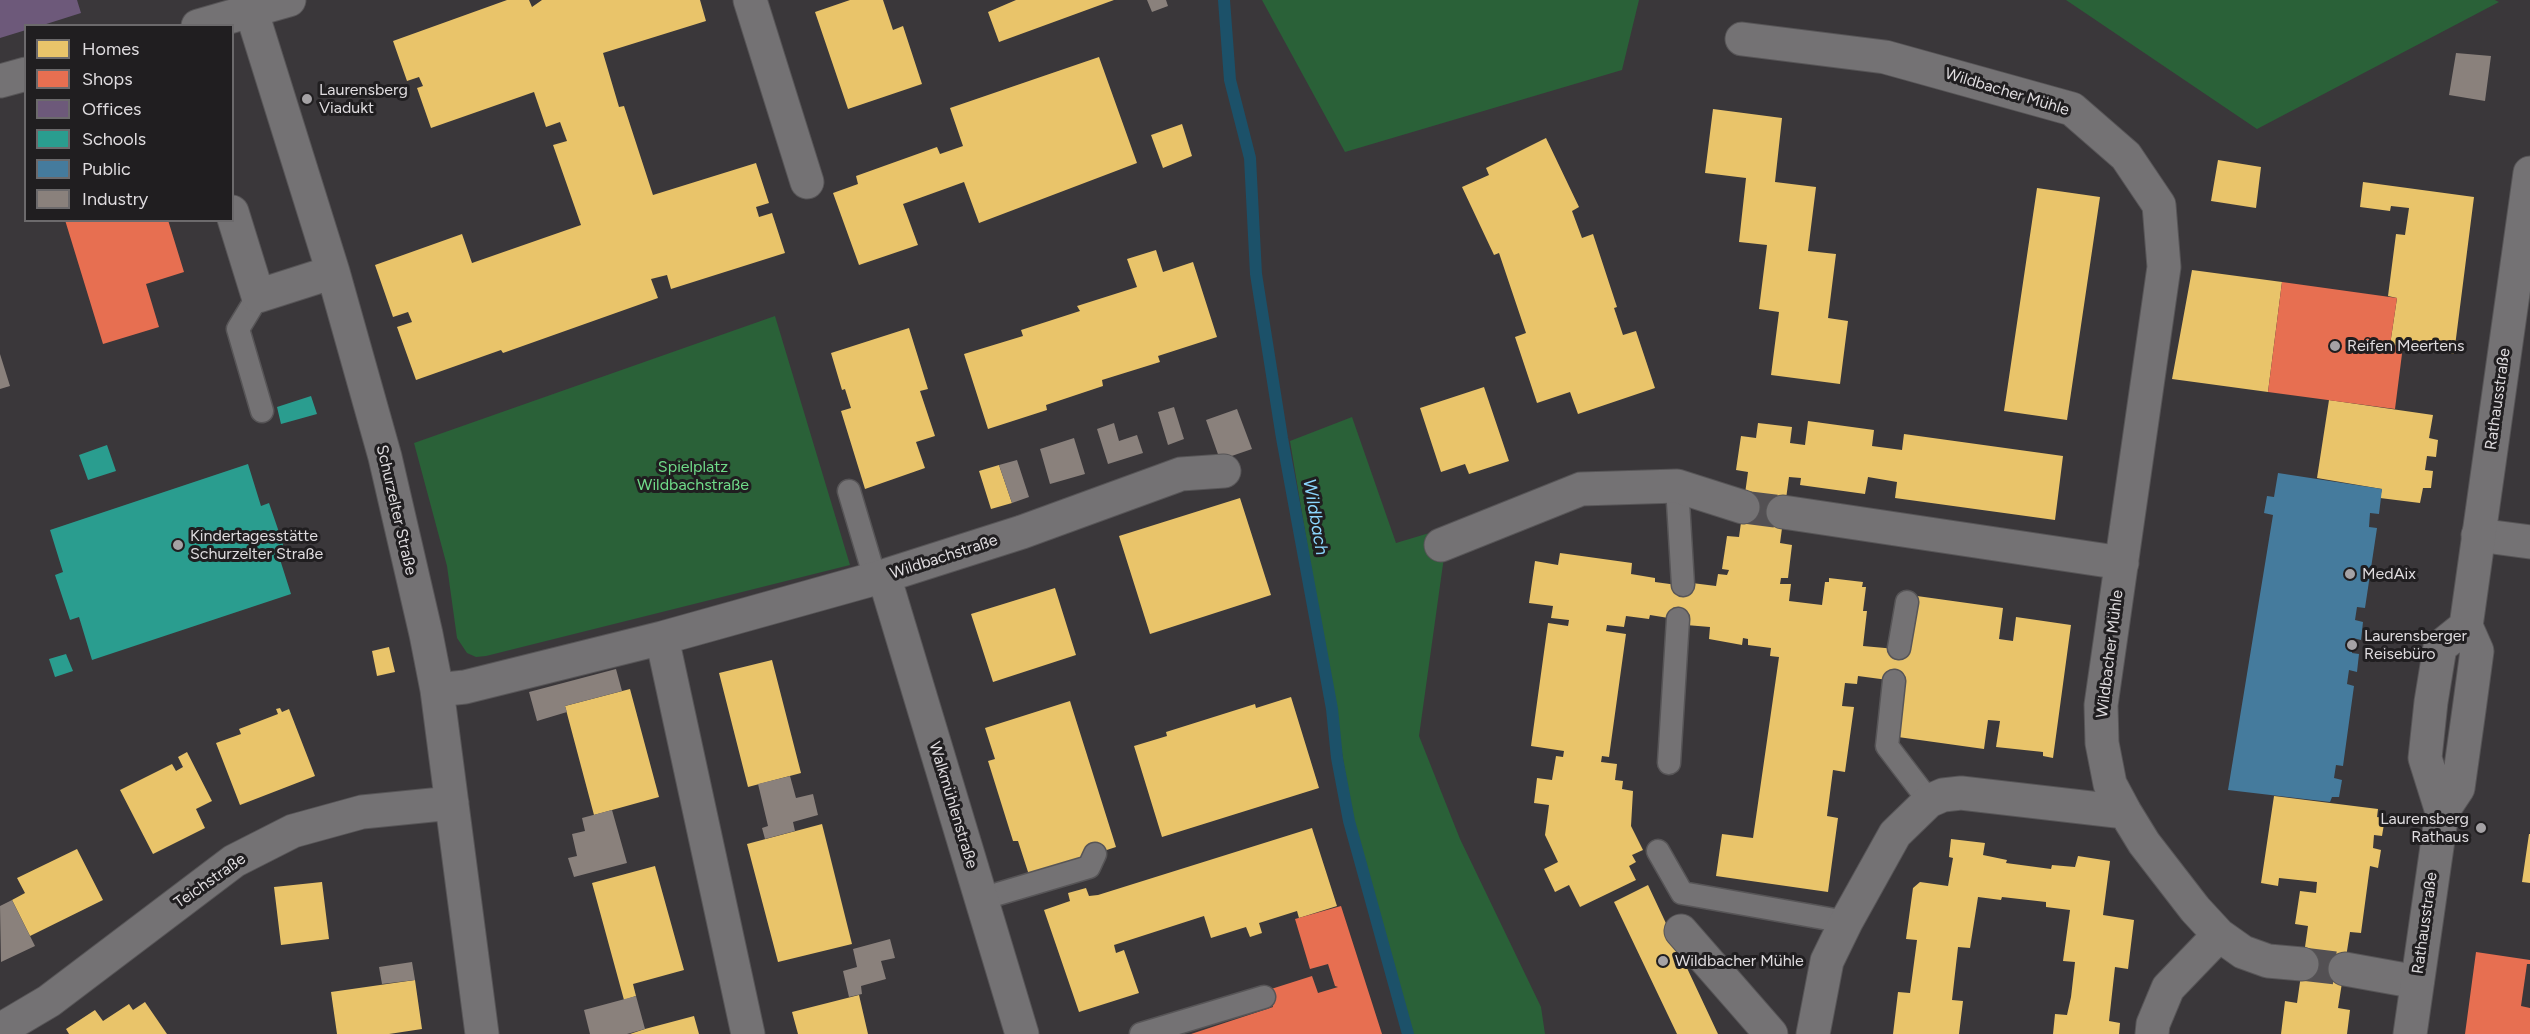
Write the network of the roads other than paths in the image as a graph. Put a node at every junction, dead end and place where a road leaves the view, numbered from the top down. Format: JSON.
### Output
{"nodes":[{"id":1,"x":289,"y":0,"type":"edge"},
{"id":2,"x":750,"y":0,"type":"edge"},
{"id":3,"x":249,"y":5,"type":"edge"},
{"id":4,"x":203,"y":24,"type":"edge"},
{"id":5,"x":1742,"y":39,"type":"dead end"},
{"id":6,"x":24,"y":75,"type":"edge"},
{"id":7,"x":0,"y":81,"type":"edge"},
{"id":8,"x":2530,"y":173,"type":"edge"},
{"id":9,"x":807,"y":182,"type":"dead end"},
{"id":10,"x":234,"y":218,"type":"edge"},
{"id":11,"x":333,"y":272,"type":"junction"},
{"id":12,"x":258,"y":296,"type":"junction"},
{"id":13,"x":262,"y":411,"type":"dead end"},
{"id":14,"x":1224,"y":471,"type":"dead end"},
{"id":15,"x":1677,"y":486,"type":"junction"},
{"id":16,"x":849,"y":491,"type":"dead end"},
{"id":17,"x":1743,"y":507,"type":"tunnel mouth"},
{"id":18,"x":1783,"y":512,"type":"tunnel mouth"},
{"id":19,"x":2478,"y":535,"type":"junction"},
{"id":20,"x":2530,"y":542,"type":"edge"},
{"id":21,"x":1441,"y":545,"type":"dead end"},
{"id":22,"x":2122,"y":563,"type":"junction"},
{"id":23,"x":879,"y":577,"type":"junction"},
{"id":24,"x":1683,"y":585,"type":"dead end"},
{"id":25,"x":1907,"y":602,"type":"dead end"},
{"id":26,"x":1678,"y":619,"type":"dead end"},
{"id":27,"x":662,"y":638,"type":"junction"},
{"id":28,"x":1899,"y":648,"type":"dead end"},
{"id":29,"x":1894,"y":681,"type":"dead end"},
{"id":30,"x":437,"y":690,"type":"junction"},
{"id":31,"x":1669,"y":763,"type":"dead end"},
{"id":32,"x":1929,"y":801,"type":"junction"},
{"id":33,"x":452,"y":803,"type":"junction"},
{"id":34,"x":2125,"y":812,"type":"junction"},
{"id":35,"x":1658,"y":851,"type":"dead end"},
{"id":36,"x":1095,"y":854,"type":"dead end"},
{"id":37,"x":981,"y":899,"type":"junction"},
{"id":38,"x":1846,"y":922,"type":"junction"},
{"id":39,"x":1681,"y":931,"type":"dead end"},
{"id":40,"x":2219,"y":935,"type":"junction"},
{"id":41,"x":2302,"y":964,"type":"tunnel mouth"},
{"id":42,"x":2344,"y":969,"type":"tunnel mouth"},
{"id":43,"x":2417,"y":982,"type":"junction"},
{"id":44,"x":1264,"y":997,"type":"dead end"},
{"id":45,"x":7,"y":1030,"type":"edge"},
{"id":46,"x":482,"y":1034,"type":"edge"},
{"id":47,"x":748,"y":1034,"type":"edge"},
{"id":48,"x":1022,"y":1034,"type":"edge"},
{"id":49,"x":1141,"y":1034,"type":"edge"},
{"id":50,"x":1771,"y":1034,"type":"edge"},
{"id":51,"x":1813,"y":1034,"type":"edge"},
{"id":52,"x":2152,"y":1034,"type":"edge"},
{"id":53,"x":2410,"y":1034,"type":"edge"}],
"edges":[{"from":1,"to":3,"type":"street"},
{"from":2,"to":9,"type":"street"},
{"from":3,"to":4,"type":"street"},
{"from":3,"to":11,"type":"street","name":"Schurzelter Straße"},
{"from":5,"to":22,"type":"street","name":"Wildbacher Mühle"},
{"from":6,"to":7,"type":"street"},
{"from":8,"to":19,"type":"street","name":"Rathausstraße"},
{"from":10,"to":12,"type":"street"},
{"from":11,"to":12,"type":"street"},
{"from":11,"to":30,"type":"street","name":"Schurzelter Straße"},
{"from":12,"to":13,"type":"lane"},
{"from":14,"to":23,"type":"street","name":"Wildbachstraße"},
{"from":15,"to":17,"type":"street"},
{"from":15,"to":21,"type":"street"},
{"from":15,"to":24,"type":"lane"},
{"from":16,"to":23,"type":"lane"},
{"from":18,"to":22,"type":"street"},
{"from":19,"to":20,"type":"street"},
{"from":19,"to":43,"type":"street","name":"Rathausstraße"},
{"from":22,"to":34,"type":"street","name":"Wildbacher Mühle"},
{"from":23,"to":27,"type":"street","name":"Wildbachstraße"},
{"from":23,"to":37,"type":"street","name":"Walkmühlenstraße"},
{"from":25,"to":28,"type":"lane"},
{"from":26,"to":31,"type":"lane"},
{"from":27,"to":30,"type":"street","name":"Wildbachstraße"},
{"from":27,"to":47,"type":"street"},
{"from":29,"to":32,"type":"lane"},
{"from":30,"to":33,"type":"street","name":"Schurzelter Straße"},
{"from":32,"to":34,"type":"street"},
{"from":32,"to":38,"type":"street"},
{"from":33,"to":45,"type":"street","name":"Teichstraße"},
{"from":33,"to":46,"type":"street","name":"Schurzelter Straße"},
{"from":34,"to":40,"type":"street","name":"Wildbacher Mühle"},
{"from":35,"to":38,"type":"lane"},
{"from":36,"to":37,"type":"lane"},
{"from":37,"to":48,"type":"street","name":"Walkmühlenstraße"},
{"from":38,"to":51,"type":"street"},
{"from":39,"to":50,"type":"street"},
{"from":40,"to":41,"type":"street","name":"Wildbacher Mühle"},
{"from":40,"to":52,"type":"street"},
{"from":42,"to":43,"type":"street"},
{"from":43,"to":53,"type":"street","name":"Rathausstraße"},
{"from":44,"to":49,"type":"lane"}]}
